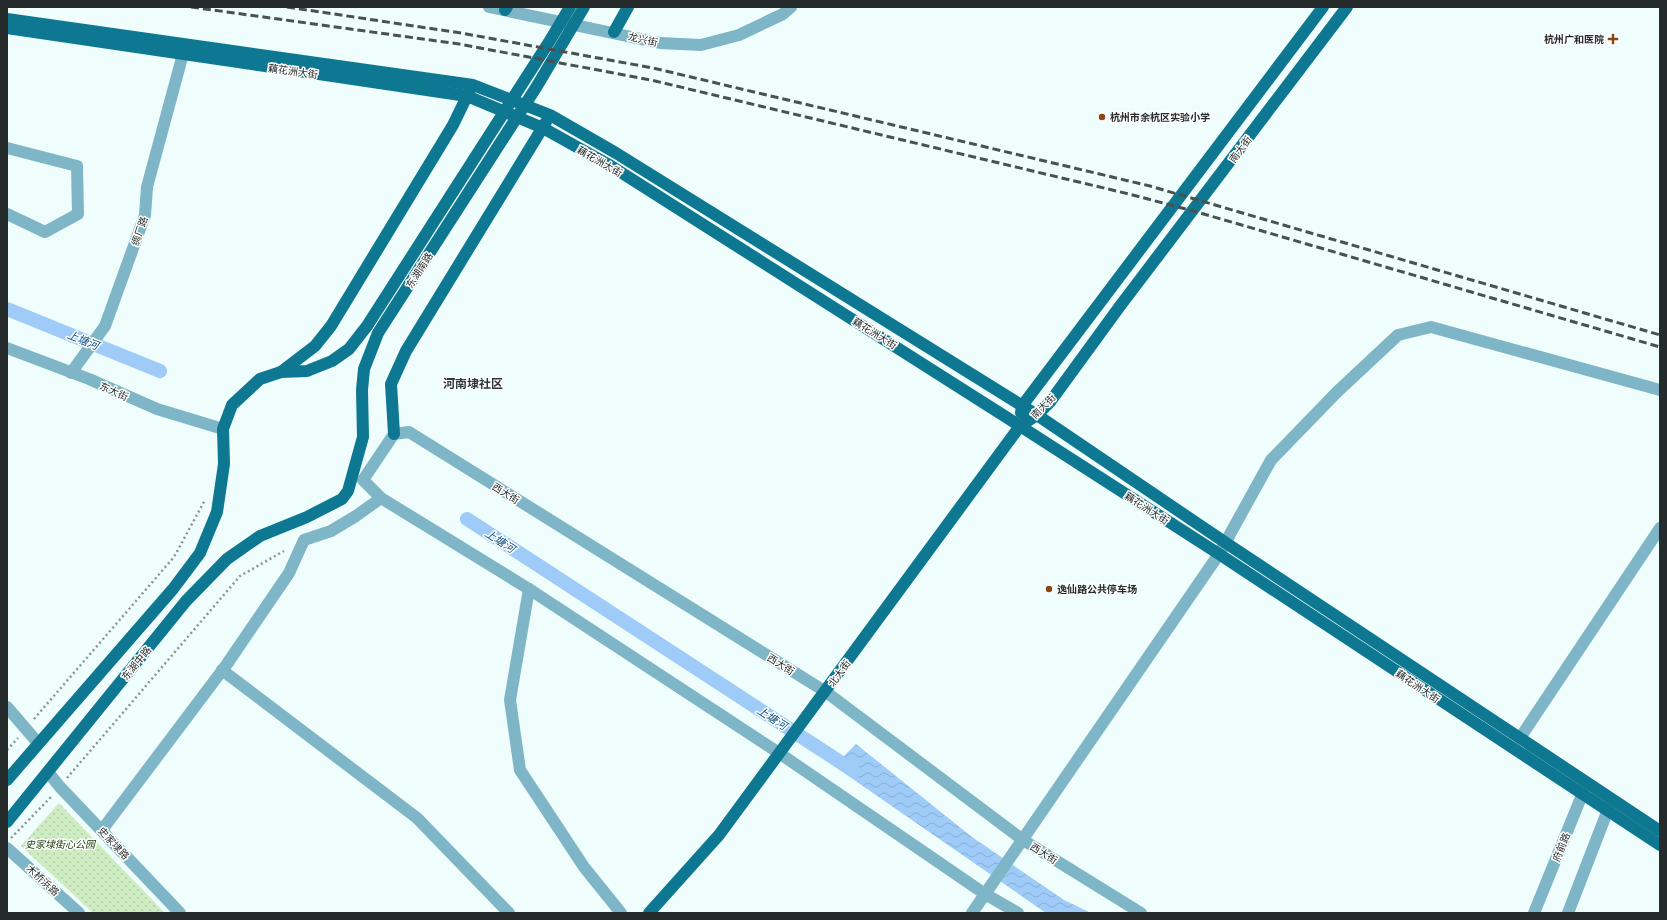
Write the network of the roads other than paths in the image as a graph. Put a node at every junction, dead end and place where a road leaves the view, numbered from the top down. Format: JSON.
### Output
{"nodes":[{"id":1,"x":489,"y":7,"type":"edge"},
{"id":2,"x":570,"y":7,"type":"edge"},
{"id":3,"x":584,"y":7,"type":"edge"},
{"id":4,"x":628,"y":7,"type":"edge"},
{"id":5,"x":790,"y":7,"type":"edge"},
{"id":6,"x":1323,"y":7,"type":"edge"},
{"id":7,"x":1347,"y":7,"type":"edge"},
{"id":8,"x":506,"y":8,"type":"edge"},
{"id":9,"x":7,"y":19,"type":"edge"},
{"id":10,"x":7,"y":28,"type":"edge"},
{"id":11,"x":614,"y":32,"type":"junction"},
{"id":12,"x":183,"y":54,"type":"junction"},
{"id":13,"x":473,"y":85,"type":"junction"},
{"id":14,"x":467,"y":96,"type":"junction"},
{"id":15,"x":550,"y":115,"type":"junction"},
{"id":16,"x":543,"y":128,"type":"junction"},
{"id":17,"x":7,"y":148,"type":"edge"},
{"id":18,"x":7,"y":214,"type":"edge"},
{"id":19,"x":7,"y":348,"type":"edge"},
{"id":20,"x":281,"y":372,"type":"junction"},
{"id":21,"x":71,"y":373,"type":"junction"},
{"id":22,"x":1660,"y":390,"type":"edge"},
{"id":23,"x":1022,"y":406,"type":"junction"},
{"id":24,"x":1037,"y":415,"type":"junction"},
{"id":25,"x":1020,"y":426,"type":"junction"},
{"id":26,"x":223,"y":429,"type":"junction"},
{"id":27,"x":394,"y":434,"type":"junction"},
{"id":28,"x":357,"y":479,"type":"junction"},
{"id":29,"x":381,"y":498,"type":"junction"},
{"id":30,"x":285,"y":525,"type":"joint"},
{"id":31,"x":1660,"y":528,"type":"edge"},
{"id":32,"x":1226,"y":543,"type":"junction"},
{"id":33,"x":1219,"y":554,"type":"junction"},
{"id":34,"x":529,"y":589,"type":"junction"},
{"id":35,"x":222,"y":670,"type":"junction"},
{"id":36,"x":826,"y":692,"type":"junction"},
{"id":37,"x":7,"y":707,"type":"edge"},
{"id":38,"x":1520,"y":738,"type":"junction"},
{"id":39,"x":38,"y":743,"type":"junction"},
{"id":40,"x":779,"y":753,"type":"junction"},
{"id":41,"x":48,"y":772,"type":"junction"},
{"id":42,"x":7,"y":780,"type":"edge"},
{"id":43,"x":1585,"y":781,"type":"junction"},
{"id":44,"x":1582,"y":795,"type":"junction"},
{"id":45,"x":1612,"y":798,"type":"junction"},
{"id":46,"x":1608,"y":812,"type":"junction"},
{"id":47,"x":7,"y":822,"type":"edge"},
{"id":48,"x":102,"y":830,"type":"junction"},
{"id":49,"x":1660,"y":831,"type":"edge"},
{"id":50,"x":1023,"y":840,"type":"junction"},
{"id":51,"x":1660,"y":845,"type":"edge"},
{"id":52,"x":7,"y":848,"type":"edge"},
{"id":53,"x":985,"y":894,"type":"junction"},
{"id":54,"x":79,"y":913,"type":"edge"},
{"id":55,"x":180,"y":913,"type":"edge"},
{"id":56,"x":509,"y":913,"type":"edge"},
{"id":57,"x":621,"y":913,"type":"edge"},
{"id":58,"x":649,"y":913,"type":"edge"},
{"id":59,"x":972,"y":913,"type":"edge"},
{"id":60,"x":1018,"y":913,"type":"edge"},
{"id":61,"x":1141,"y":913,"type":"edge"},
{"id":62,"x":1534,"y":913,"type":"edge"},
{"id":63,"x":1568,"y":913,"type":"edge"}],
"edges":[{"from":1,"to":8,"type":"street","name":"龙兴街"},
{"from":2,"to":20,"type":"main road","name":"东湖南路"},
{"from":3,"to":28,"type":"main road","name":"东湖南路"},
{"from":4,"to":11,"type":"main road"},
{"from":5,"to":11,"type":"street","name":"龙兴街"},
{"from":6,"to":23,"type":"main road","name":"南大街"},
{"from":7,"to":24,"type":"main road","name":"南大街"},
{"from":8,"to":11,"type":"street","name":"龙兴街"},
{"from":9,"to":13,"type":"main road","name":"藕花洲大街"},
{"from":10,"to":12,"type":"main road","name":"藕花洲大街"},
{"from":12,"to":14,"type":"main road","name":"藕花洲大街"},
{"from":12,"to":21,"type":"street","name":"绸厂路"},
{"from":13,"to":14,"type":"main road"},
{"from":13,"to":15,"type":"main road","name":"藕花洲大街"},
{"from":14,"to":16,"type":"main road","name":"藕花洲大街"},
{"from":14,"to":20,"type":"main road"},
{"from":15,"to":16,"type":"main road"},
{"from":15,"to":23,"type":"main road","name":"藕花洲大街"},
{"from":16,"to":25,"type":"main road","name":"藕花洲大街"},
{"from":16,"to":27,"type":"main road"},
{"from":17,"to":18,"type":"street"},
{"from":19,"to":21,"type":"street","name":"东大街"},
{"from":20,"to":26,"type":"main road"},
{"from":21,"to":26,"type":"street","name":"东大街"},
{"from":22,"to":32,"type":"street"},
{"from":23,"to":24,"type":"main road","name":"藕花洲大街"},
{"from":23,"to":25,"type":"main road","name":"南大街"},
{"from":24,"to":25,"type":"main road","name":"南大街"},
{"from":24,"to":32,"type":"main road","name":"藕花洲大街"},
{"from":25,"to":33,"type":"main road","name":"藕花洲大街"},
{"from":25,"to":36,"type":"main road","name":"北大街"},
{"from":26,"to":39,"type":"main road","name":"东湖中路"},
{"from":27,"to":28,"type":"street"},
{"from":27,"to":36,"type":"street","name":"西大街"},
{"from":28,"to":29,"type":"street"},
{"from":28,"to":30,"type":"main road","name":"东湖南路"},
{"from":29,"to":34,"type":"street"},
{"from":29,"to":35,"type":"street"},
{"from":30,"to":41,"type":"main road","name":"东湖中路"},
{"from":31,"to":38,"type":"street"},
{"from":32,"to":33,"type":"street"},
{"from":32,"to":38,"type":"main road","name":"藕花洲大街"},
{"from":33,"to":44,"type":"main road","name":"藕花洲大街"},
{"from":33,"to":50,"type":"street"},
{"from":34,"to":40,"type":"street"},
{"from":34,"to":57,"type":"street"},
{"from":35,"to":48,"type":"street"},
{"from":35,"to":56,"type":"street"},
{"from":36,"to":40,"type":"main road","name":"北大街"},
{"from":36,"to":50,"type":"street","name":"西大街"},
{"from":37,"to":39,"type":"street"},
{"from":38,"to":43,"type":"main road","name":"藕花洲大街"},
{"from":39,"to":42,"type":"main road","name":"东湖中路"},
{"from":40,"to":53,"type":"street"},
{"from":40,"to":58,"type":"main road","name":"北大街"},
{"from":41,"to":47,"type":"main road","name":"东湖中路"},
{"from":41,"to":48,"type":"street","name":"史家埭路"},
{"from":43,"to":44,"type":"street","name":"府前路"},
{"from":43,"to":45,"type":"main road","name":"藕花洲大街"},
{"from":44,"to":46,"type":"main road","name":"藕花洲大街"},
{"from":44,"to":62,"type":"street","name":"府前路"},
{"from":45,"to":46,"type":"street"},
{"from":45,"to":49,"type":"main road","name":"藕花洲大街"},
{"from":46,"to":51,"type":"main road","name":"藕花洲大街"},
{"from":46,"to":63,"type":"street"},
{"from":48,"to":55,"type":"street","name":"史家埭路"},
{"from":50,"to":53,"type":"street"},
{"from":50,"to":61,"type":"street","name":"西大街"},
{"from":52,"to":54,"type":"street","name":"木桥浜路"},
{"from":53,"to":59,"type":"street"},
{"from":53,"to":60,"type":"street"}]}
